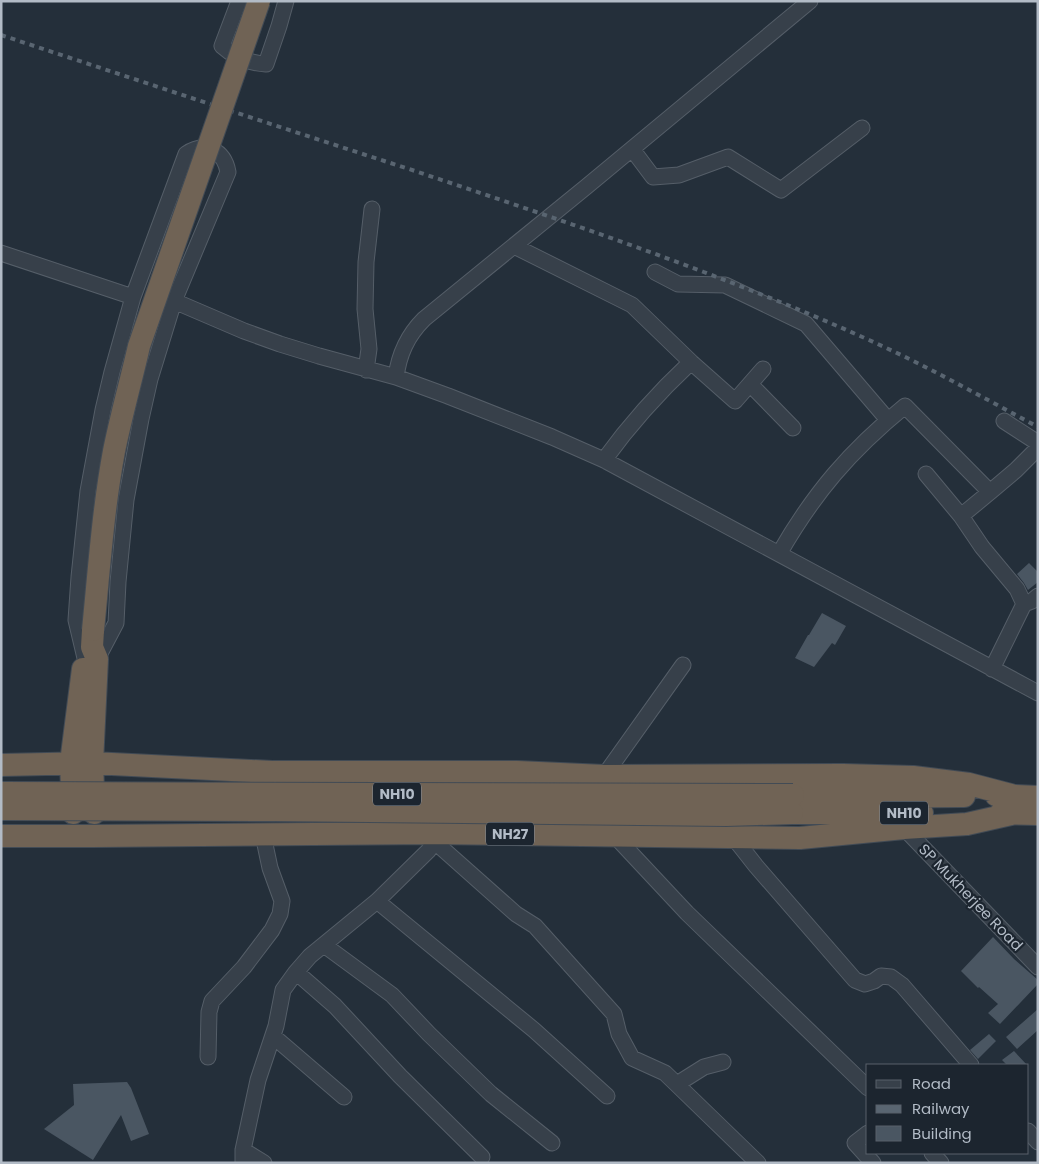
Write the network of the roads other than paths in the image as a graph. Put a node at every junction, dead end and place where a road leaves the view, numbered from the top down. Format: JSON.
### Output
{"nodes":[{"id":1,"x":238,"y":1,"type":"edge"},
{"id":2,"x":259,"y":1,"type":"edge"},
{"id":3,"x":286,"y":1,"type":"edge"},
{"id":4,"x":810,"y":1,"type":"edge"},
{"id":5,"x":862,"y":128,"type":"dead end"},
{"id":6,"x":632,"y":149,"type":"junction"},
{"id":7,"x":372,"y":210,"type":"dead end"},
{"id":8,"x":514,"y":246,"type":"junction"},
{"id":9,"x":1,"y":253,"type":"edge"},
{"id":10,"x":655,"y":272,"type":"dead end"},
{"id":11,"x":133,"y":297,"type":"junction"},
{"id":12,"x":174,"y":301,"type":"junction"},
{"id":13,"x":691,"y":362,"type":"junction"},
{"id":14,"x":763,"y":369,"type":"dead end"},
{"id":15,"x":366,"y":370,"type":"junction"},
{"id":16,"x":396,"y":378,"type":"junction"},
{"id":17,"x":750,"y":384,"type":"junction"},
{"id":18,"x":888,"y":420,"type":"junction"},
{"id":19,"x":1004,"y":421,"type":"dead end"},
{"id":20,"x":793,"y":428,"type":"dead end"},
{"id":21,"x":1038,"y":443,"type":"edge"},
{"id":22,"x":1038,"y":448,"type":"edge"},
{"id":23,"x":604,"y":460,"type":"junction"},
{"id":24,"x":926,"y":474,"type":"dead end"},
{"id":25,"x":990,"y":492,"type":"junction"},
{"id":26,"x":961,"y":516,"type":"junction"},
{"id":27,"x":779,"y":554,"type":"junction"},
{"id":28,"x":1038,"y":596,"type":"edge"},
{"id":29,"x":1024,"y":604,"type":"junction"},
{"id":30,"x":92,"y":648,"type":"junction"},
{"id":31,"x":683,"y":665,"type":"dead end"},
{"id":32,"x":992,"y":669,"type":"junction"},
{"id":33,"x":1038,"y":693,"type":"edge"},
{"id":34,"x":82,"y":763,"type":"junction"},
{"id":35,"x":1,"y":765,"type":"edge"},
{"id":36,"x":604,"y":776,"type":"junction"},
{"id":37,"x":1,"y":793,"type":"edge"},
{"id":38,"x":1038,"y":797,"type":"edge"},
{"id":39,"x":792,"y":804,"type":"junction"},
{"id":40,"x":1022,"y":808,"type":"edge"},
{"id":41,"x":1,"y":809,"type":"edge"},
{"id":42,"x":904,"y":828,"type":"junction"},
{"id":43,"x":614,"y":835,"type":"junction"},
{"id":44,"x":1,"y":836,"type":"edge"},
{"id":45,"x":84,"y":836,"type":"junction"},
{"id":46,"x":263,"y":836,"type":"junction"},
{"id":47,"x":434,"y":838,"type":"junction"},
{"id":48,"x":734,"y":838,"type":"junction"},
{"id":49,"x":377,"y":901,"type":"junction"},
{"id":50,"x":324,"y":945,"type":"junction"},
{"id":51,"x":1038,"y":967,"type":"edge"},
{"id":52,"x":296,"y":972,"type":"junction"},
{"id":53,"x":273,"y":1036,"type":"junction"},
{"id":54,"x":208,"y":1056,"type":"dead end"},
{"id":55,"x":724,"y":1062,"type":"dead end"},
{"id":56,"x":970,"y":1064,"type":"edge"},
{"id":57,"x":677,"y":1084,"type":"junction"},
{"id":58,"x":866,"y":1086,"type":"edge"},
{"id":59,"x":607,"y":1096,"type":"dead end"},
{"id":60,"x":344,"y":1097,"type":"dead end"},
{"id":61,"x":1029,"y":1132,"type":"edge"},
{"id":62,"x":866,"y":1135,"type":"edge"},
{"id":63,"x":552,"y":1142,"type":"dead end"},
{"id":64,"x":1038,"y":1142,"type":"edge"},
{"id":65,"x":243,"y":1156,"type":"edge"},
{"id":66,"x":482,"y":1157,"type":"dead end"},
{"id":67,"x":264,"y":1163,"type":"edge"},
{"id":68,"x":758,"y":1163,"type":"edge"},
{"id":69,"x":873,"y":1163,"type":"edge"}],
"edges":[{"from":1,"to":3,"type":"street"},
{"from":2,"to":30,"type":"highway","bridge":true},
{"from":4,"to":6,"type":"street"},
{"from":5,"to":6,"type":"street"},
{"from":6,"to":8,"type":"street"},
{"from":7,"to":15,"type":"street"},
{"from":8,"to":13,"type":"street"},
{"from":8,"to":16,"type":"street"},
{"from":9,"to":11,"type":"street"},
{"from":10,"to":18,"type":"street"},
{"from":11,"to":12,"type":"street"},
{"from":11,"to":30,"type":"street"},
{"from":12,"to":15,"type":"street"},
{"from":12,"to":30,"type":"street"},
{"from":13,"to":17,"type":"street"},
{"from":13,"to":23,"type":"street"},
{"from":14,"to":17,"type":"street"},
{"from":15,"to":16,"type":"street"},
{"from":16,"to":23,"type":"street"},
{"from":17,"to":20,"type":"street"},
{"from":18,"to":25,"type":"street"},
{"from":18,"to":27,"type":"street"},
{"from":19,"to":21,"type":"street"},
{"from":22,"to":25,"type":"street"},
{"from":23,"to":27,"type":"street"},
{"from":24,"to":26,"type":"street"},
{"from":25,"to":26,"type":"street"},
{"from":26,"to":29,"type":"street"},
{"from":27,"to":32,"type":"street"},
{"from":28,"to":29,"type":"street"},
{"from":29,"to":32,"type":"street"},
{"from":30,"to":34,"type":"highway"},
{"from":31,"to":36,"type":"street"},
{"from":32,"to":33,"type":"street"},
{"from":34,"to":35,"type":"highway","number":"NH27"},
{"from":34,"to":36,"type":"highway","number":"NH27"},
{"from":34,"to":45,"type":"highway"},
{"from":36,"to":40,"type":"highway","number":"NH27"},
{"from":37,"to":39,"type":"highway","number":"NH10","bridge":true},
{"from":38,"to":40,"type":"highway","number":"NH27"},
{"from":39,"to":40,"type":"highway","number":"NH10"},
{"from":39,"to":41,"type":"highway","number":"NH10","bridge":true},
{"from":40,"to":42,"type":"highway","number":"NH27"},
{"from":42,"to":48,"type":"highway","number":"NH27"},
{"from":42,"to":51,"type":"street","name":"SP Mukherjee Road"},
{"from":43,"to":47,"type":"highway","number":"NH27"},
{"from":43,"to":48,"type":"highway","number":"NH27"},
{"from":43,"to":58,"type":"street"},
{"from":44,"to":45,"type":"highway","number":"NH27"},
{"from":45,"to":46,"type":"highway","number":"NH27"},
{"from":46,"to":47,"type":"highway","number":"NH27"},
{"from":46,"to":54,"type":"street"},
{"from":47,"to":49,"type":"street"},
{"from":47,"to":57,"type":"street"},
{"from":48,"to":56,"type":"street"},
{"from":49,"to":50,"type":"street"},
{"from":49,"to":59,"type":"street"},
{"from":50,"to":52,"type":"street"},
{"from":50,"to":63,"type":"street"},
{"from":52,"to":53,"type":"street"},
{"from":52,"to":66,"type":"street"},
{"from":53,"to":60,"type":"street"},
{"from":53,"to":65,"type":"street"},
{"from":55,"to":57,"type":"street"},
{"from":57,"to":68,"type":"street"},
{"from":61,"to":64,"type":"street"},
{"from":62,"to":69,"type":"street"},
{"from":65,"to":67,"type":"street"}]}
